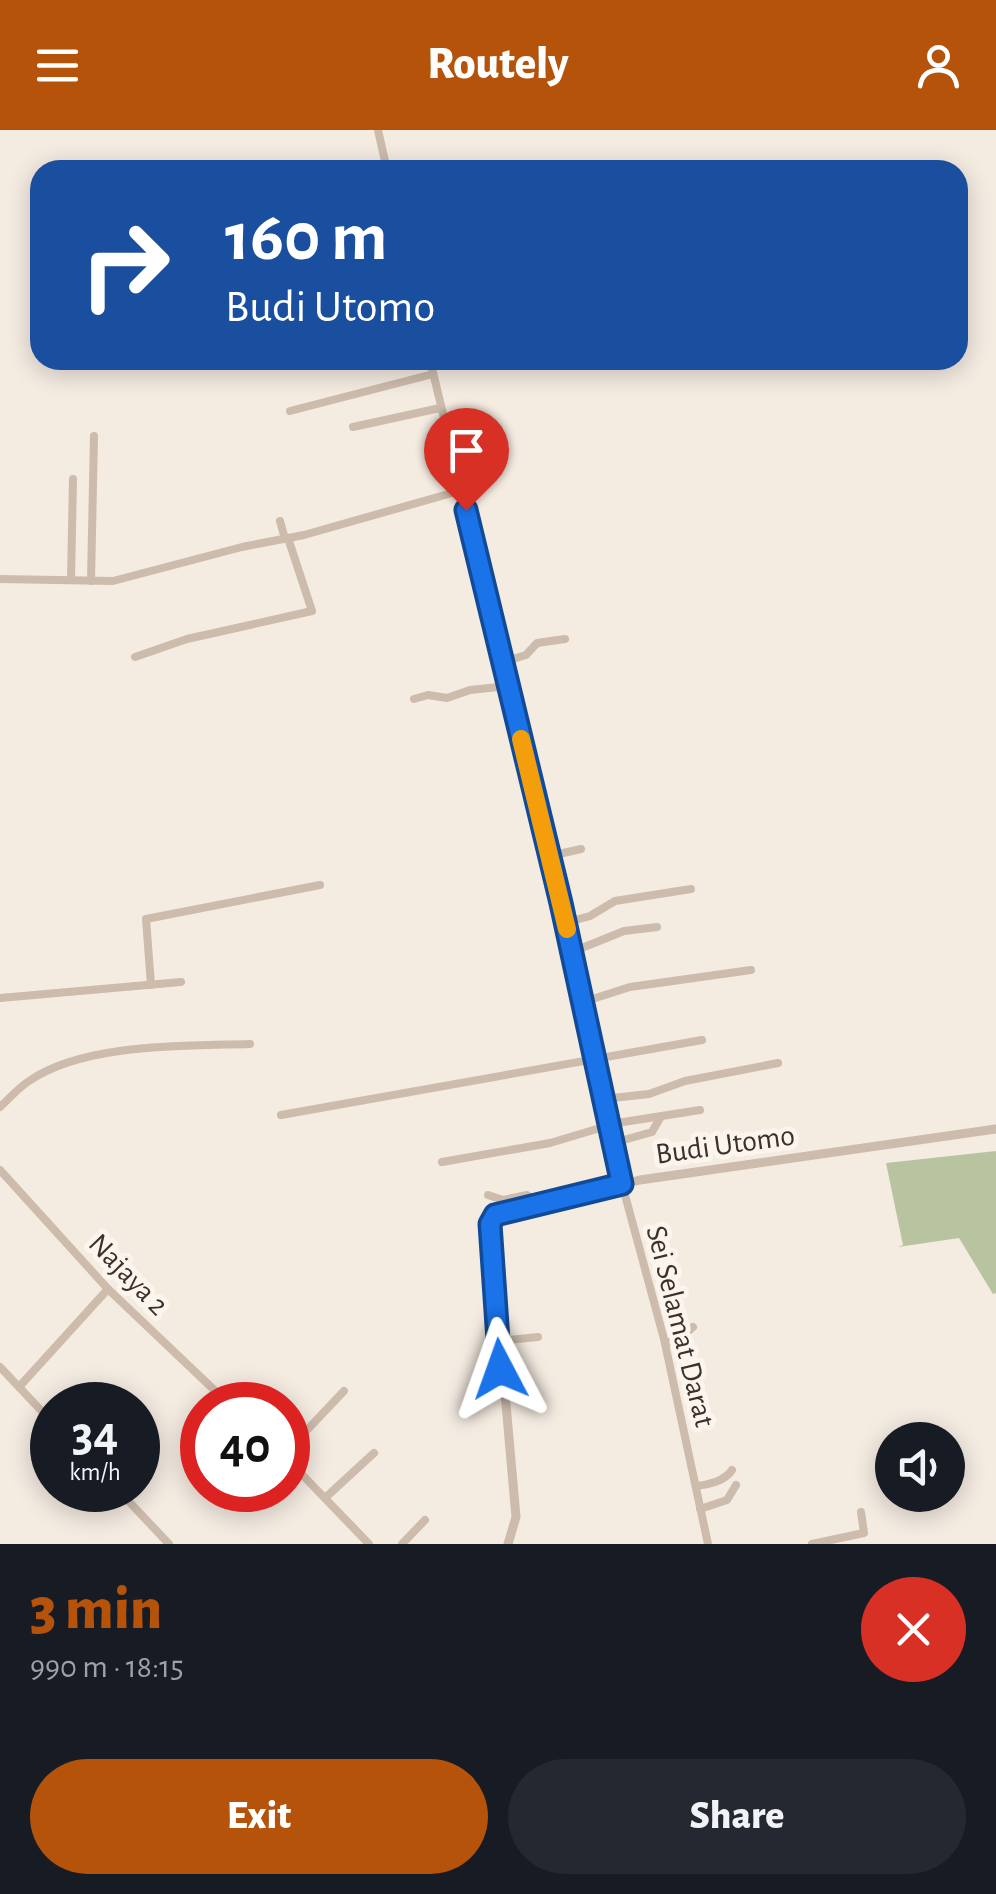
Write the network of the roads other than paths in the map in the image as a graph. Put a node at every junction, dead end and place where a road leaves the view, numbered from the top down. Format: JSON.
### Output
{"nodes":[{"id":1,"x":378,"y":130,"type":"edge"},
{"id":2,"x":385,"y":160,"type":"edge"},
{"id":3,"x":433,"y":370,"type":"edge"},
{"id":4,"x":434,"y":374,"type":"junction"},
{"id":5,"x":440,"y":408,"type":"junction"},
{"id":6,"x":290,"y":411,"type":"dead end"},
{"id":7,"x":353,"y":427,"type":"dead end"},
{"id":8,"x":94,"y":436,"type":"dead end"},
{"id":9,"x":73,"y":478,"type":"dead end"},
{"id":10,"x":460,"y":491,"type":"junction"},
{"id":11,"x":280,"y":520,"type":"dead end"},
{"id":12,"x":287,"y":539,"type":"junction"},
{"id":13,"x":0,"y":579,"type":"edge"},
{"id":14,"x":71,"y":580,"type":"junction"},
{"id":15,"x":91,"y":581,"type":"junction"},
{"id":16,"x":564,"y":639,"type":"dead end"},
{"id":17,"x":136,"y":657,"type":"dead end"},
{"id":18,"x":508,"y":661,"type":"junction"},
{"id":19,"x":508,"y":686,"type":"junction"},
{"id":20,"x":414,"y":698,"type":"dead end"},
{"id":21,"x":581,"y":849,"type":"dead end"},
{"id":22,"x":557,"y":854,"type":"junction"},
{"id":23,"x":320,"y":885,"type":"dead end"},
{"id":24,"x":691,"y":888,"type":"dead end"},
{"id":25,"x":572,"y":921,"type":"junction"},
{"id":26,"x":657,"y":926,"type":"dead end"},
{"id":27,"x":578,"y":951,"type":"junction"},
{"id":28,"x":751,"y":970,"type":"dead end"},
{"id":29,"x":181,"y":982,"type":"dead end"},
{"id":30,"x":150,"y":985,"type":"junction"},
{"id":31,"x":0,"y":998,"type":"edge"},
{"id":32,"x":586,"y":1002,"type":"junction"},
{"id":33,"x":702,"y":1040,"type":"dead end"},
{"id":34,"x":250,"y":1044,"type":"dead end"},
{"id":35,"x":598,"y":1057,"type":"junction"},
{"id":36,"x":778,"y":1062,"type":"dead end"},
{"id":37,"x":612,"y":1097,"type":"junction"},
{"id":38,"x":0,"y":1107,"type":"edge"},
{"id":39,"x":700,"y":1110,"type":"dead end"},
{"id":40,"x":281,"y":1115,"type":"dead end"},
{"id":41,"x":660,"y":1118,"type":"junction"},
{"id":42,"x":618,"y":1124,"type":"junction"},
{"id":43,"x":996,"y":1129,"type":"edge"},
{"id":44,"x":622,"y":1141,"type":"junction"},
{"id":45,"x":442,"y":1162,"type":"dead end"},
{"id":46,"x":0,"y":1170,"type":"edge"},
{"id":47,"x":630,"y":1182,"type":"junction"},
{"id":48,"x":488,"y":1195,"type":"dead end"},
{"id":49,"x":538,"y":1203,"type":"junction"},
{"id":50,"x":108,"y":1289,"type":"junction"},
{"id":51,"x":693,"y":1327,"type":"dead end"},
{"id":52,"x":538,"y":1336,"type":"dead end"},
{"id":53,"x":498,"y":1340,"type":"junction"},
{"id":54,"x":671,"y":1342,"type":"junction"},
{"id":55,"x":0,"y":1367,"type":"edge"},
{"id":56,"x":206,"y":1382,"type":"edge"},
{"id":57,"x":19,"y":1387,"type":"junction"},
{"id":58,"x":344,"y":1391,"type":"dead end"},
{"id":59,"x":30,"y":1399,"type":"edge"},
{"id":60,"x":310,"y":1427,"type":"edge"},
{"id":61,"x":374,"y":1453,"type":"dead end"},
{"id":62,"x":732,"y":1470,"type":"dead end"},
{"id":63,"x":310,"y":1483,"type":"edge"},
{"id":64,"x":736,"y":1485,"type":"dead end"},
{"id":65,"x":696,"y":1486,"type":"junction"},
{"id":66,"x":325,"y":1498,"type":"junction"},
{"id":67,"x":700,"y":1508,"type":"junction"},
{"id":68,"x":139,"y":1512,"type":"edge"},
{"id":69,"x":861,"y":1512,"type":"dead end"},
{"id":70,"x":425,"y":1520,"type":"dead end"},
{"id":71,"x":170,"y":1544,"type":"edge"},
{"id":72,"x":369,"y":1544,"type":"edge"},
{"id":73,"x":402,"y":1544,"type":"edge"},
{"id":74,"x":508,"y":1544,"type":"edge"},
{"id":75,"x":708,"y":1544,"type":"edge"},
{"id":76,"x":812,"y":1544,"type":"edge"}],
"edges":[{"from":1,"to":2,"type":"street"},
{"from":3,"to":4,"type":"street","name":"Sei Selamat Darat"},
{"from":4,"to":5,"type":"street","name":"Sei Selamat Darat"},
{"from":4,"to":6,"type":"street"},
{"from":5,"to":7,"type":"street"},
{"from":5,"to":10,"type":"street","name":"Sei Selamat Darat"},
{"from":8,"to":15,"type":"street"},
{"from":9,"to":14,"type":"street"},
{"from":10,"to":12,"type":"street"},
{"from":10,"to":18,"type":"street","name":"Sei Selamat Darat"},
{"from":11,"to":12,"type":"street"},
{"from":12,"to":15,"type":"street"},
{"from":12,"to":17,"type":"street"},
{"from":13,"to":14,"type":"street"},
{"from":14,"to":15,"type":"street"},
{"from":16,"to":18,"type":"street"},
{"from":18,"to":19,"type":"street","name":"Sei Selamat Darat"},
{"from":19,"to":20,"type":"street"},
{"from":19,"to":22,"type":"street","name":"Sei Selamat Darat"},
{"from":21,"to":22,"type":"street"},
{"from":22,"to":25,"type":"street","name":"Sei Selamat Darat"},
{"from":23,"to":30,"type":"street"},
{"from":24,"to":25,"type":"street"},
{"from":25,"to":27,"type":"street","name":"Sei Selamat Darat"},
{"from":26,"to":27,"type":"street"},
{"from":27,"to":32,"type":"street","name":"Sei Selamat Darat"},
{"from":28,"to":32,"type":"street"},
{"from":29,"to":30,"type":"street"},
{"from":30,"to":31,"type":"street"},
{"from":32,"to":35,"type":"street","name":"Sei Selamat Darat"},
{"from":33,"to":35,"type":"street"},
{"from":34,"to":38,"type":"street"},
{"from":35,"to":37,"type":"street","name":"Sei Selamat Darat"},
{"from":35,"to":40,"type":"street"},
{"from":36,"to":37,"type":"street"},
{"from":37,"to":42,"type":"street","name":"Sei Selamat Darat"},
{"from":39,"to":41,"type":"street"},
{"from":41,"to":42,"type":"street"},
{"from":41,"to":44,"type":"street"},
{"from":42,"to":44,"type":"street","name":"Sei Selamat Darat"},
{"from":42,"to":45,"type":"street"},
{"from":43,"to":47,"type":"street","name":"Budi Utomo"},
{"from":44,"to":47,"type":"street","name":"Sei Selamat Darat"},
{"from":46,"to":50,"type":"street","name":"Najaya 2"},
{"from":47,"to":49,"type":"street","name":"Budi Utomo"},
{"from":47,"to":54,"type":"street","name":"Sei Selamat Darat"},
{"from":48,"to":49,"type":"street"},
{"from":49,"to":53,"type":"street","name":"Budi Utomo"},
{"from":50,"to":56,"type":"street","name":"Najaya 2"},
{"from":50,"to":57,"type":"street"},
{"from":51,"to":54,"type":"street"},
{"from":52,"to":53,"type":"street"},
{"from":53,"to":74,"type":"street","name":"Budi Utomo"},
{"from":54,"to":65,"type":"street","name":"Sei Selamat Darat"},
{"from":55,"to":57,"type":"street"},
{"from":57,"to":59,"type":"street"},
{"from":58,"to":60,"type":"street"},
{"from":61,"to":66,"type":"street"},
{"from":62,"to":65,"type":"street"},
{"from":63,"to":66,"type":"street"},
{"from":64,"to":67,"type":"street"},
{"from":65,"to":67,"type":"street","name":"Sei Selamat Darat"},
{"from":66,"to":72,"type":"street"},
{"from":67,"to":75,"type":"street","name":"Sei Selamat Darat"},
{"from":68,"to":71,"type":"street"},
{"from":69,"to":76,"type":"street"},
{"from":70,"to":73,"type":"street"}]}
